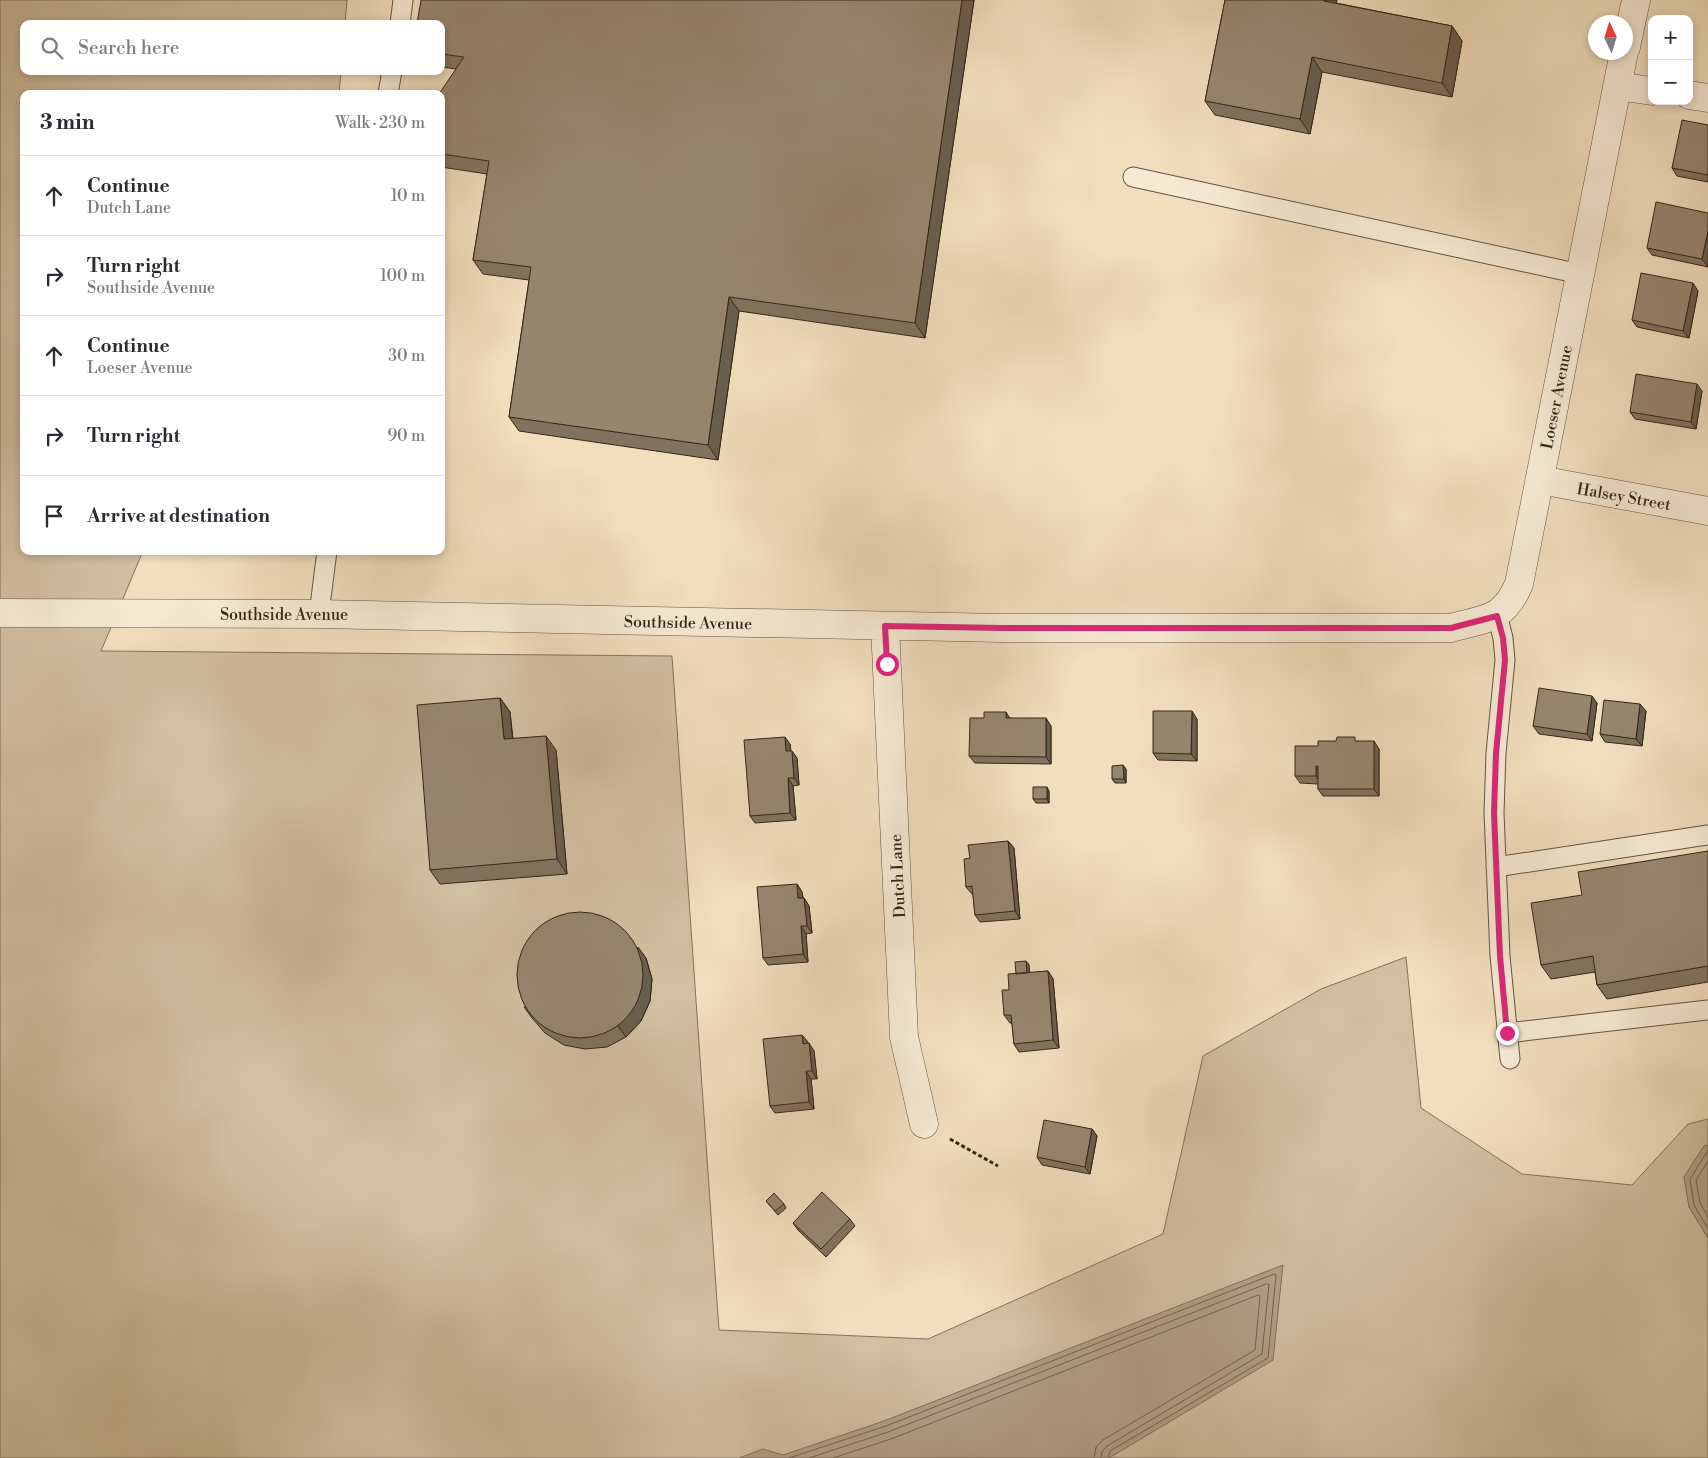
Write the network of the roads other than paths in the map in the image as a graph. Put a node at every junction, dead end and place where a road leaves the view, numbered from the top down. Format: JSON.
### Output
{"nodes":[{"id":1,"x":403,"y":0,"type":"edge"},
{"id":2,"x":1636,"y":0,"type":"edge"},
{"id":3,"x":1633,"y":15,"type":"edge"},
{"id":4,"x":400,"y":20,"type":"edge"},
{"id":5,"x":1622,"y":60,"type":"edge"},
{"id":6,"x":391,"y":75,"type":"edge"},
{"id":7,"x":1617,"y":86,"type":"junction"},
{"id":8,"x":389,"y":90,"type":"edge"},
{"id":9,"x":1648,"y":90,"type":"edge"},
{"id":10,"x":1693,"y":96,"type":"edge"},
{"id":11,"x":1708,"y":98,"type":"edge"},
{"id":12,"x":1133,"y":177,"type":"dead end"},
{"id":13,"x":1580,"y":274,"type":"junction"},
{"id":14,"x":1540,"y":480,"type":"junction"},
{"id":15,"x":1708,"y":511,"type":"edge"},
{"id":16,"x":326,"y":555,"type":"edge"},
{"id":17,"x":0,"y":613,"type":"edge"},
{"id":18,"x":319,"y":614,"type":"junction"},
{"id":19,"x":1497,"y":616,"type":"junction"},
{"id":20,"x":885,"y":626,"type":"junction"},
{"id":21,"x":1708,"y":835,"type":"edge"},
{"id":22,"x":1496,"y":867,"type":"junction"},
{"id":23,"x":1708,"y":1010,"type":"edge"},
{"id":24,"x":1507,"y":1033,"type":"junction"},
{"id":25,"x":1510,"y":1059,"type":"dead end"},
{"id":26,"x":924,"y":1124,"type":"road end"}],
"edges":[{"from":1,"to":4,"type":"lane"},
{"from":2,"to":3,"type":"street"},
{"from":5,"to":7,"type":"street","name":"Loeser Avenue"},
{"from":6,"to":8,"type":"lane"},
{"from":7,"to":9,"type":"street"},
{"from":7,"to":13,"type":"street","name":"Loeser Avenue"},
{"from":10,"to":11,"type":"street"},
{"from":12,"to":13,"type":"lane"},
{"from":13,"to":14,"type":"street","name":"Loeser Avenue"},
{"from":14,"to":15,"type":"street","name":"Halsey Street"},
{"from":14,"to":19,"type":"street","name":"Loeser Avenue"},
{"from":16,"to":18,"type":"lane"},
{"from":17,"to":18,"type":"street","name":"Southside Avenue"},
{"from":18,"to":20,"type":"street","name":"Southside Avenue"},
{"from":19,"to":20,"type":"street","name":"Southside Avenue"},
{"from":19,"to":22,"type":"lane"},
{"from":20,"to":26,"type":"street","name":"Dutch Lane"},
{"from":21,"to":22,"type":"lane"},
{"from":22,"to":24,"type":"lane"},
{"from":23,"to":24,"type":"lane"},
{"from":24,"to":25,"type":"lane"}]}
